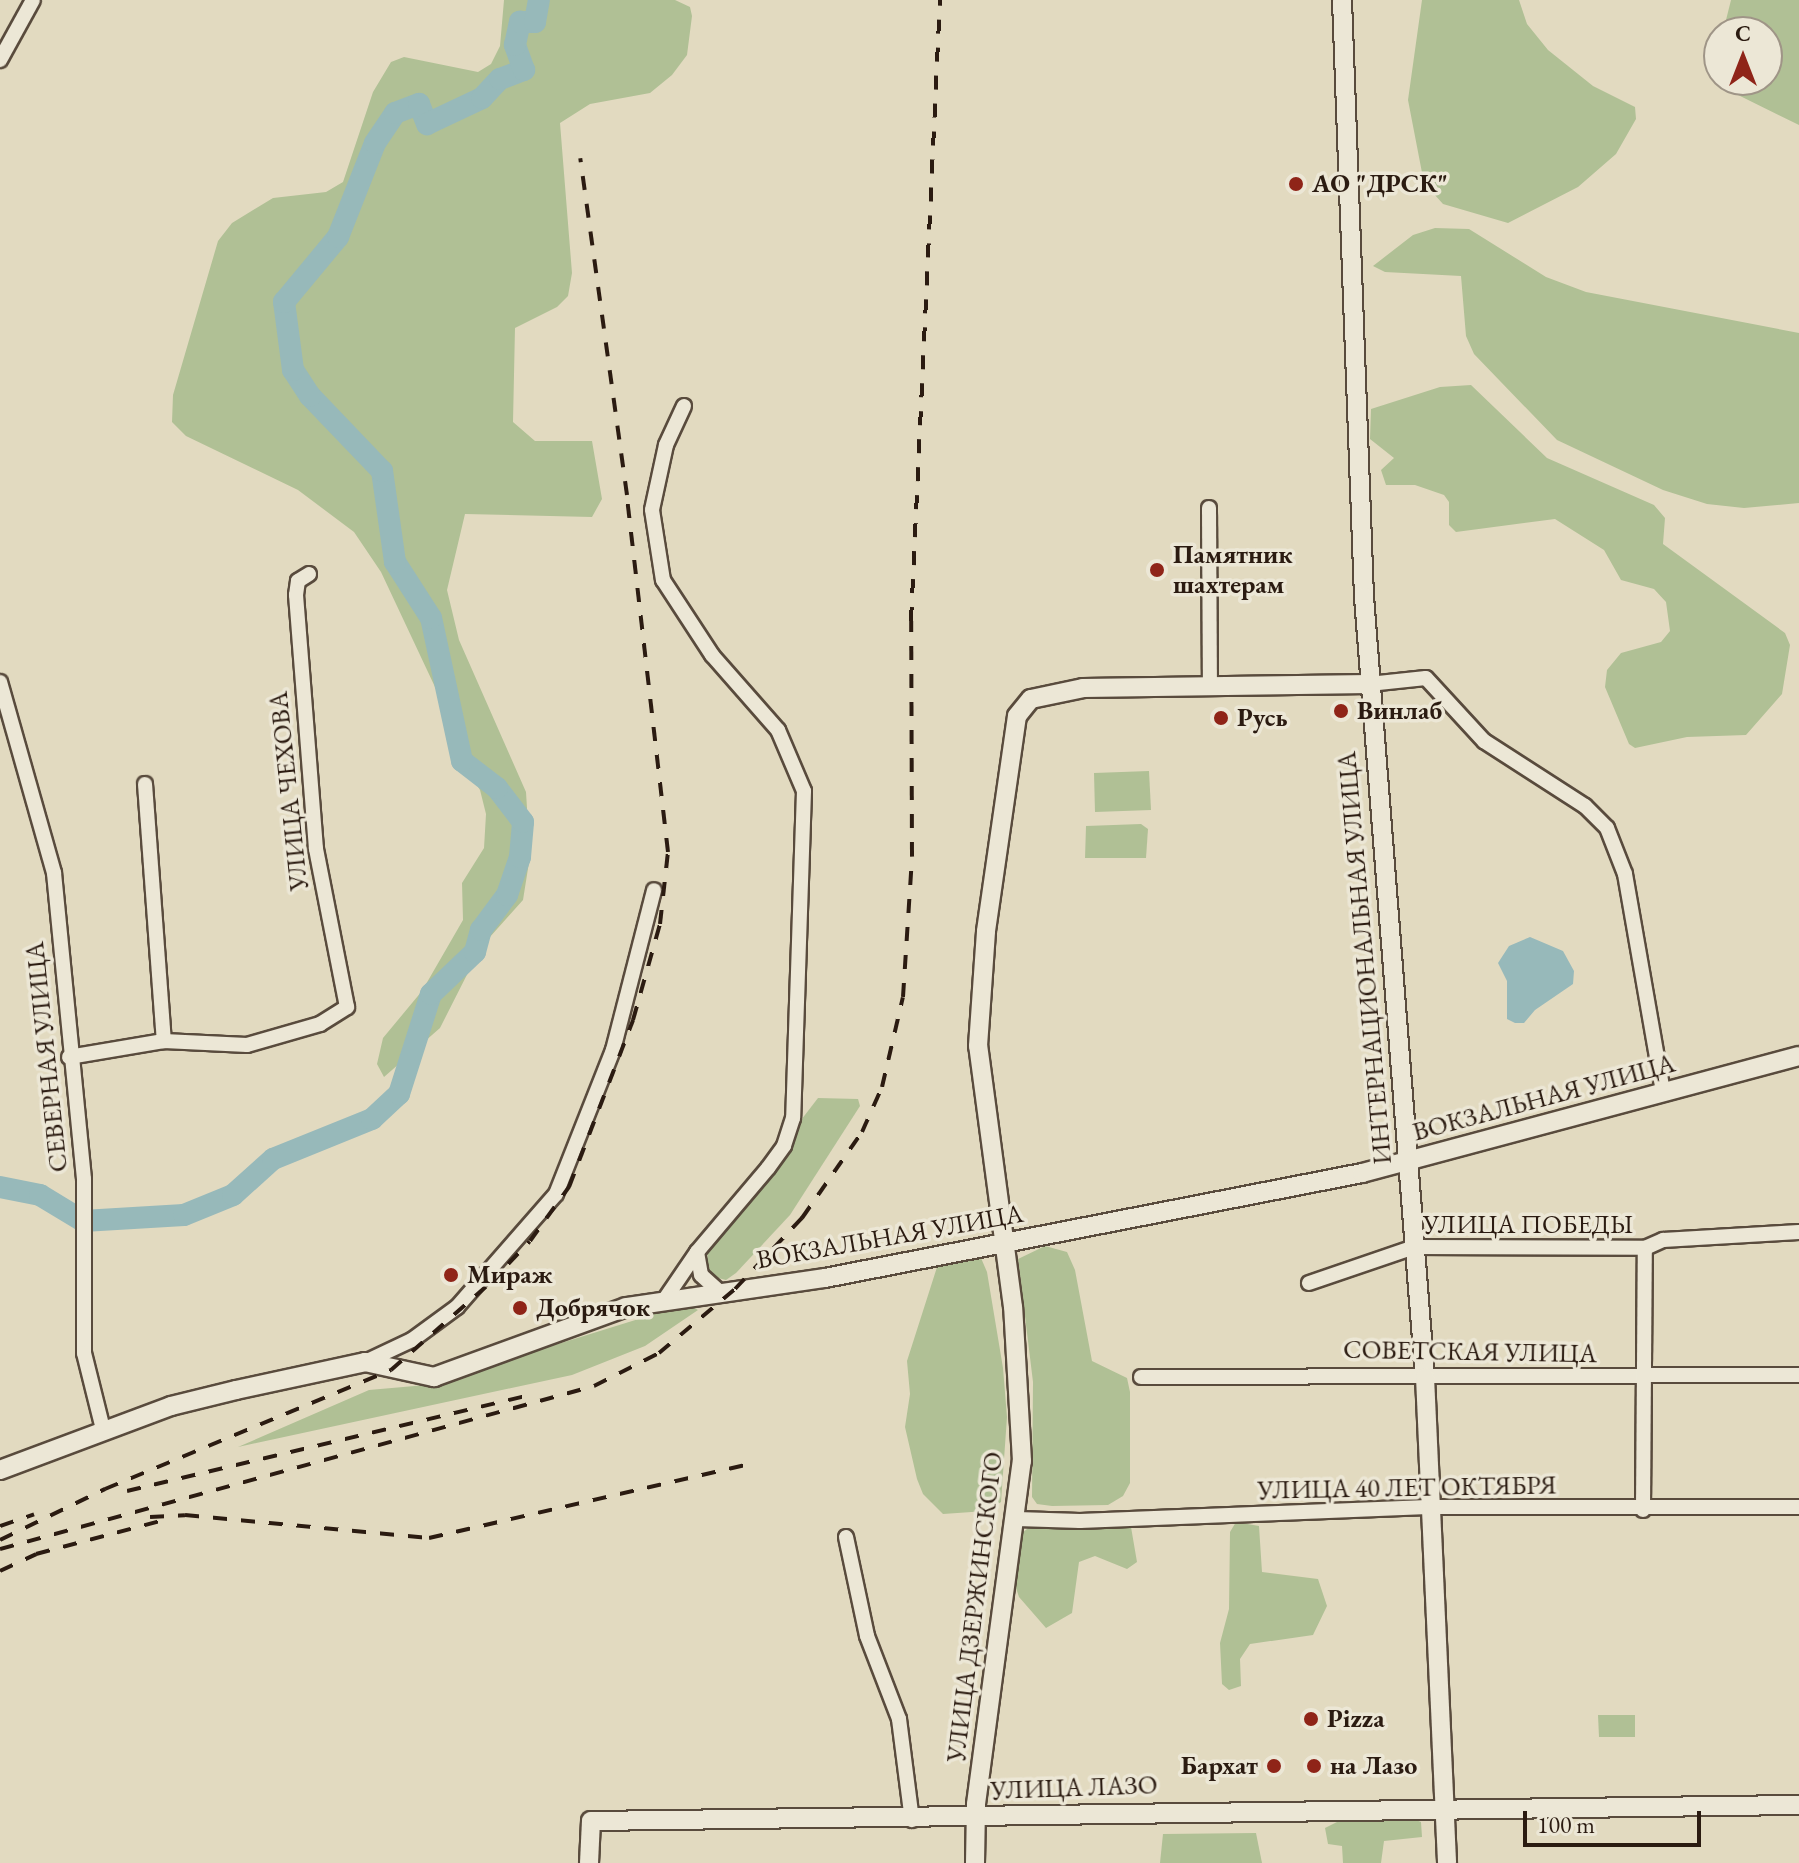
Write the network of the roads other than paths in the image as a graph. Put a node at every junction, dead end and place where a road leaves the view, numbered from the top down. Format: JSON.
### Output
{"nodes":[{"id":1,"x":33,"y":0,"type":"edge"},
{"id":2,"x":1342,"y":0,"type":"edge"},
{"id":3,"x":0,"y":60,"type":"edge"},
{"id":4,"x":684,"y":406,"type":"dead end"},
{"id":5,"x":1209,"y":508,"type":"dead end"},
{"id":6,"x":309,"y":574,"type":"dead end"},
{"id":7,"x":0,"y":682,"type":"edge"},
{"id":8,"x":1369,"y":684,"type":"junction"},
{"id":9,"x":1210,"y":685,"type":"junction"},
{"id":10,"x":145,"y":784,"type":"dead end"},
{"id":11,"x":654,"y":890,"type":"dead end"},
{"id":12,"x":164,"y":1041,"type":"junction"},
{"id":13,"x":1799,"y":1056,"type":"edge"},
{"id":14,"x":69,"y":1057,"type":"junction"},
{"id":15,"x":1663,"y":1092,"type":"junction"},
{"id":16,"x":1409,"y":1162,"type":"junction"},
{"id":17,"x":1799,"y":1232,"type":"edge"},
{"id":18,"x":1003,"y":1245,"type":"junction"},
{"id":19,"x":1414,"y":1247,"type":"junction"},
{"id":20,"x":1645,"y":1248,"type":"junction"},
{"id":21,"x":697,"y":1252,"type":"junction"},
{"id":22,"x":1309,"y":1283,"type":"dead end"},
{"id":23,"x":720,"y":1292,"type":"junction"},
{"id":24,"x":665,"y":1299,"type":"junction"},
{"id":25,"x":365,"y":1362,"type":"junction"},
{"id":26,"x":1799,"y":1375,"type":"edge"},
{"id":27,"x":1141,"y":1377,"type":"dead end"},
{"id":28,"x":1425,"y":1377,"type":"junction"},
{"id":29,"x":1643,"y":1378,"type":"junction"},
{"id":30,"x":104,"y":1433,"type":"junction"},
{"id":31,"x":0,"y":1470,"type":"edge"},
{"id":32,"x":1428,"y":1507,"type":"junction"},
{"id":33,"x":1799,"y":1507,"type":"edge"},
{"id":34,"x":1643,"y":1510,"type":"junction"},
{"id":35,"x":1017,"y":1519,"type":"junction"},
{"id":36,"x":846,"y":1537,"type":"dead end"},
{"id":37,"x":1799,"y":1805,"type":"edge"},
{"id":38,"x":1447,"y":1807,"type":"junction"},
{"id":39,"x":975,"y":1818,"type":"junction"},
{"id":40,"x":912,"y":1820,"type":"junction"},
{"id":41,"x":589,"y":1863,"type":"edge"},
{"id":42,"x":975,"y":1863,"type":"edge"},
{"id":43,"x":1447,"y":1863,"type":"edge"}],
"edges":[{"from":1,"to":3,"type":"street"},
{"from":2,"to":8,"type":"main road","name":"ИНТЕРНАЦИОНАЛЬНАЯ УЛИЦА"},
{"from":4,"to":21,"type":"street"},
{"from":5,"to":9,"type":"street"},
{"from":6,"to":12,"type":"street","name":"УЛИЦА ЧЕХОВА"},
{"from":7,"to":14,"type":"street","name":"СЕВЕРНАЯ УЛИЦА"},
{"from":8,"to":9,"type":"main road","name":"УЛИЦА ДЗЕРЖИНСКОГО"},
{"from":8,"to":15,"type":"street"},
{"from":8,"to":16,"type":"main road","name":"ИНТЕРНАЦИОНАЛЬНАЯ УЛИЦА"},
{"from":9,"to":18,"type":"main road","name":"УЛИЦА ДЗЕРЖИНСКОГО"},
{"from":10,"to":12,"type":"street"},
{"from":11,"to":25,"type":"street"},
{"from":12,"to":14,"type":"street"},
{"from":13,"to":15,"type":"main road","name":"ВОКЗАЛЬНАЯ УЛИЦА"},
{"from":14,"to":30,"type":"street","name":"СЕВЕРНАЯ УЛИЦА"},
{"from":15,"to":16,"type":"main road","name":"ВОКЗАЛЬНАЯ УЛИЦА"},
{"from":16,"to":18,"type":"main road","name":"ВОКЗАЛЬНАЯ УЛИЦА"},
{"from":16,"to":19,"type":"main road","name":"ИНТЕРНАЦИОНАЛЬНАЯ УЛИЦА"},
{"from":17,"to":20,"type":"street","name":"УЛИЦА ПОБЕДЫ"},
{"from":18,"to":23,"type":"main road","name":"ВОКЗАЛЬНАЯ УЛИЦА"},
{"from":18,"to":35,"type":"main road","name":"УЛИЦА ДЗЕРЖИНСКОГО"},
{"from":19,"to":20,"type":"street","name":"УЛИЦА ПОБЕДЫ"},
{"from":19,"to":22,"type":"street","name":"УЛИЦА ПОБЕДЫ"},
{"from":19,"to":28,"type":"main road","name":"ИНТЕРНАЦИОНАЛЬНАЯ УЛИЦА"},
{"from":20,"to":29,"type":"street"},
{"from":21,"to":23,"type":"street"},
{"from":21,"to":24,"type":"street"},
{"from":23,"to":24,"type":"main road","name":"ВОКЗАЛЬНАЯ УЛИЦА"},
{"from":24,"to":25,"type":"main road","name":"ВОКЗАЛЬНАЯ УЛИЦА"},
{"from":25,"to":30,"type":"main road","name":"ВОКЗАЛЬНАЯ УЛИЦА"},
{"from":26,"to":29,"type":"street","name":"СОВЕТСКАЯ УЛИЦА"},
{"from":27,"to":28,"type":"street","name":"СОВЕТСКАЯ УЛИЦА"},
{"from":28,"to":29,"type":"street","name":"СОВЕТСКАЯ УЛИЦА"},
{"from":28,"to":32,"type":"main road","name":"ИНТЕРНАЦИОНАЛЬНАЯ УЛИЦА"},
{"from":29,"to":34,"type":"street"},
{"from":30,"to":31,"type":"main road","name":"ВОКЗАЛЬНАЯ УЛИЦА"},
{"from":32,"to":34,"type":"street","name":"УЛИЦА 40 ЛЕТ ОКТЯБРЯ"},
{"from":32,"to":35,"type":"street","name":"УЛИЦА 40 ЛЕТ ОКТЯБРЯ"},
{"from":32,"to":38,"type":"main road","name":"ИНТЕРНАЦИОНАЛЬНАЯ УЛИЦА"},
{"from":33,"to":34,"type":"street","name":"УЛИЦА 40 ЛЕТ ОКТЯБРЯ"},
{"from":35,"to":39,"type":"main road","name":"УЛИЦА ДЗЕРЖИНСКОГО"},
{"from":36,"to":40,"type":"street"},
{"from":37,"to":38,"type":"main road","name":"УЛИЦА ЛАЗО"},
{"from":38,"to":39,"type":"main road","name":"УЛИЦА ЛАЗО"},
{"from":38,"to":43,"type":"main road","name":"ИНТЕРНАЦИОНАЛЬНАЯ УЛИЦА"},
{"from":39,"to":40,"type":"main road","name":"УЛИЦА ЛАЗО"},
{"from":39,"to":42,"type":"main road","name":"УЛИЦА ДЗЕРЖИНСКОГО"},
{"from":40,"to":41,"type":"main road","name":"УЛИЦА ЛАЗО"}]}
